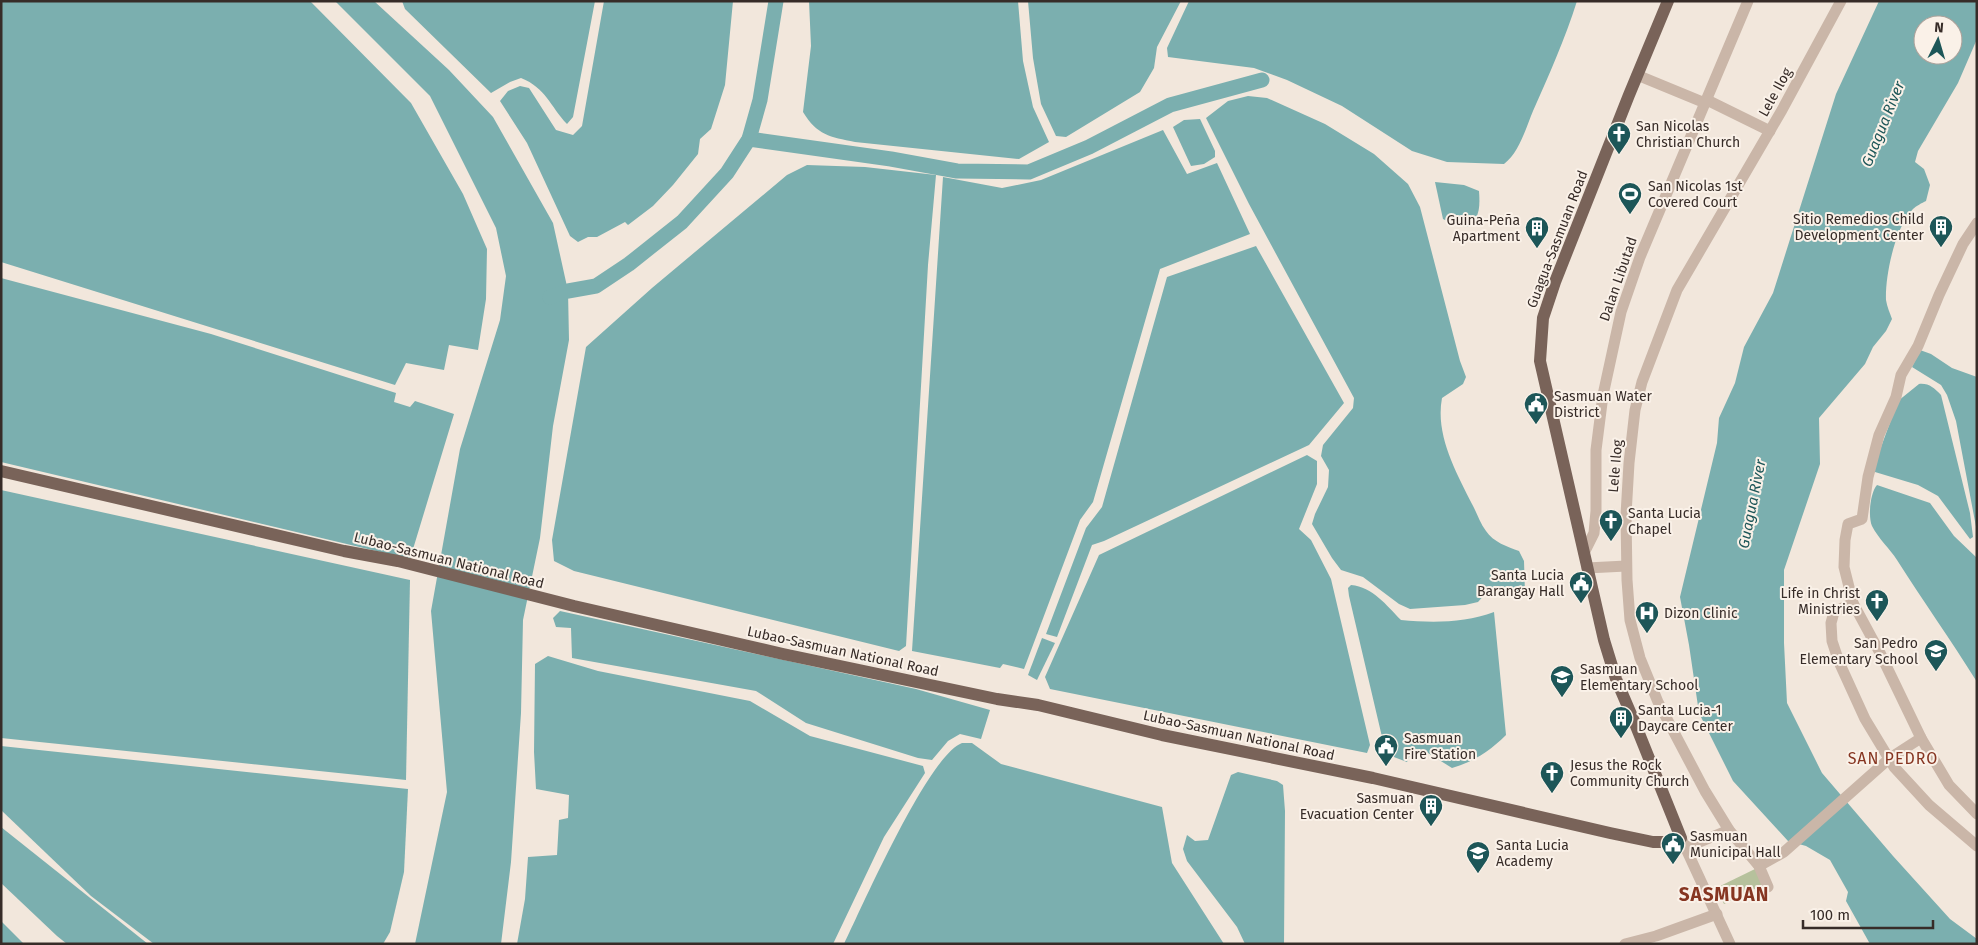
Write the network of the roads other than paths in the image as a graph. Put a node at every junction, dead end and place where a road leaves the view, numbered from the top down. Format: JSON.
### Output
{"nodes":[{"id":1,"x":1668,"y":1,"type":"edge"},
{"id":2,"x":1748,"y":1,"type":"edge"},
{"id":3,"x":1841,"y":1,"type":"edge"},
{"id":4,"x":1637,"y":75,"type":"junction"},
{"id":5,"x":1706,"y":102,"type":"junction"},
{"id":6,"x":1770,"y":131,"type":"junction"},
{"id":7,"x":1976,"y":225,"type":"edge"},
{"id":8,"x":1,"y":471,"type":"edge"},
{"id":9,"x":1584,"y":553,"type":"junction"},
{"id":10,"x":1626,"y":566,"type":"junction"},
{"id":11,"x":1587,"y":568,"type":"junction"},
{"id":12,"x":1853,"y":603,"type":"junction"},
{"id":13,"x":1921,"y":738,"type":"junction"},
{"id":14,"x":1890,"y":758,"type":"junction"},
{"id":15,"x":1977,"y":814,"type":"edge"},
{"id":16,"x":1729,"y":830,"type":"junction"},
{"id":17,"x":1683,"y":843,"type":"junction"},
{"id":18,"x":1977,"y":846,"type":"edge"},
{"id":19,"x":1759,"y":866,"type":"junction"},
{"id":20,"x":1768,"y":887,"type":"dead end"},
{"id":21,"x":1717,"y":914,"type":"junction"},
{"id":22,"x":1625,"y":944,"type":"edge"},
{"id":23,"x":1730,"y":944,"type":"edge"}],
"edges":[{"from":1,"to":4,"type":"main road","name":"Guagua-Sasmuan Road"},
{"from":2,"to":5,"type":"street","name":"Dalan Libutad"},
{"from":3,"to":6,"type":"street","name":"Lele Ilog"},
{"from":4,"to":5,"type":"street"},
{"from":4,"to":9,"type":"main road","name":"Guagua-Sasmuan Road"},
{"from":5,"to":6,"type":"street"},
{"from":5,"to":9,"type":"street","name":"Dalan Libutad"},
{"from":6,"to":10,"type":"street","name":"Lele Ilog"},
{"from":7,"to":12,"type":"street"},
{"from":8,"to":17,"type":"main road","name":"Lubao-Sasmuan National Road"},
{"from":9,"to":11,"type":"main road","name":"Guagua-Sasmuan Road"},
{"from":10,"to":11,"type":"street"},
{"from":10,"to":16,"type":"street","name":"Lele Ilog"},
{"from":11,"to":17,"type":"main road","name":"Guagua-Sasmuan Road"},
{"from":12,"to":13,"type":"street"},
{"from":12,"to":14,"type":"street"},
{"from":13,"to":14,"type":"street"},
{"from":13,"to":15,"type":"street"},
{"from":14,"to":18,"type":"street"},
{"from":14,"to":19,"type":"street"},
{"from":16,"to":17,"type":"street"},
{"from":16,"to":19,"type":"street","name":"Lele Ilog"},
{"from":17,"to":21,"type":"street"},
{"from":19,"to":20,"type":"street","name":"Lele Ilog"},
{"from":21,"to":22,"type":"street"},
{"from":21,"to":23,"type":"street"}]}
